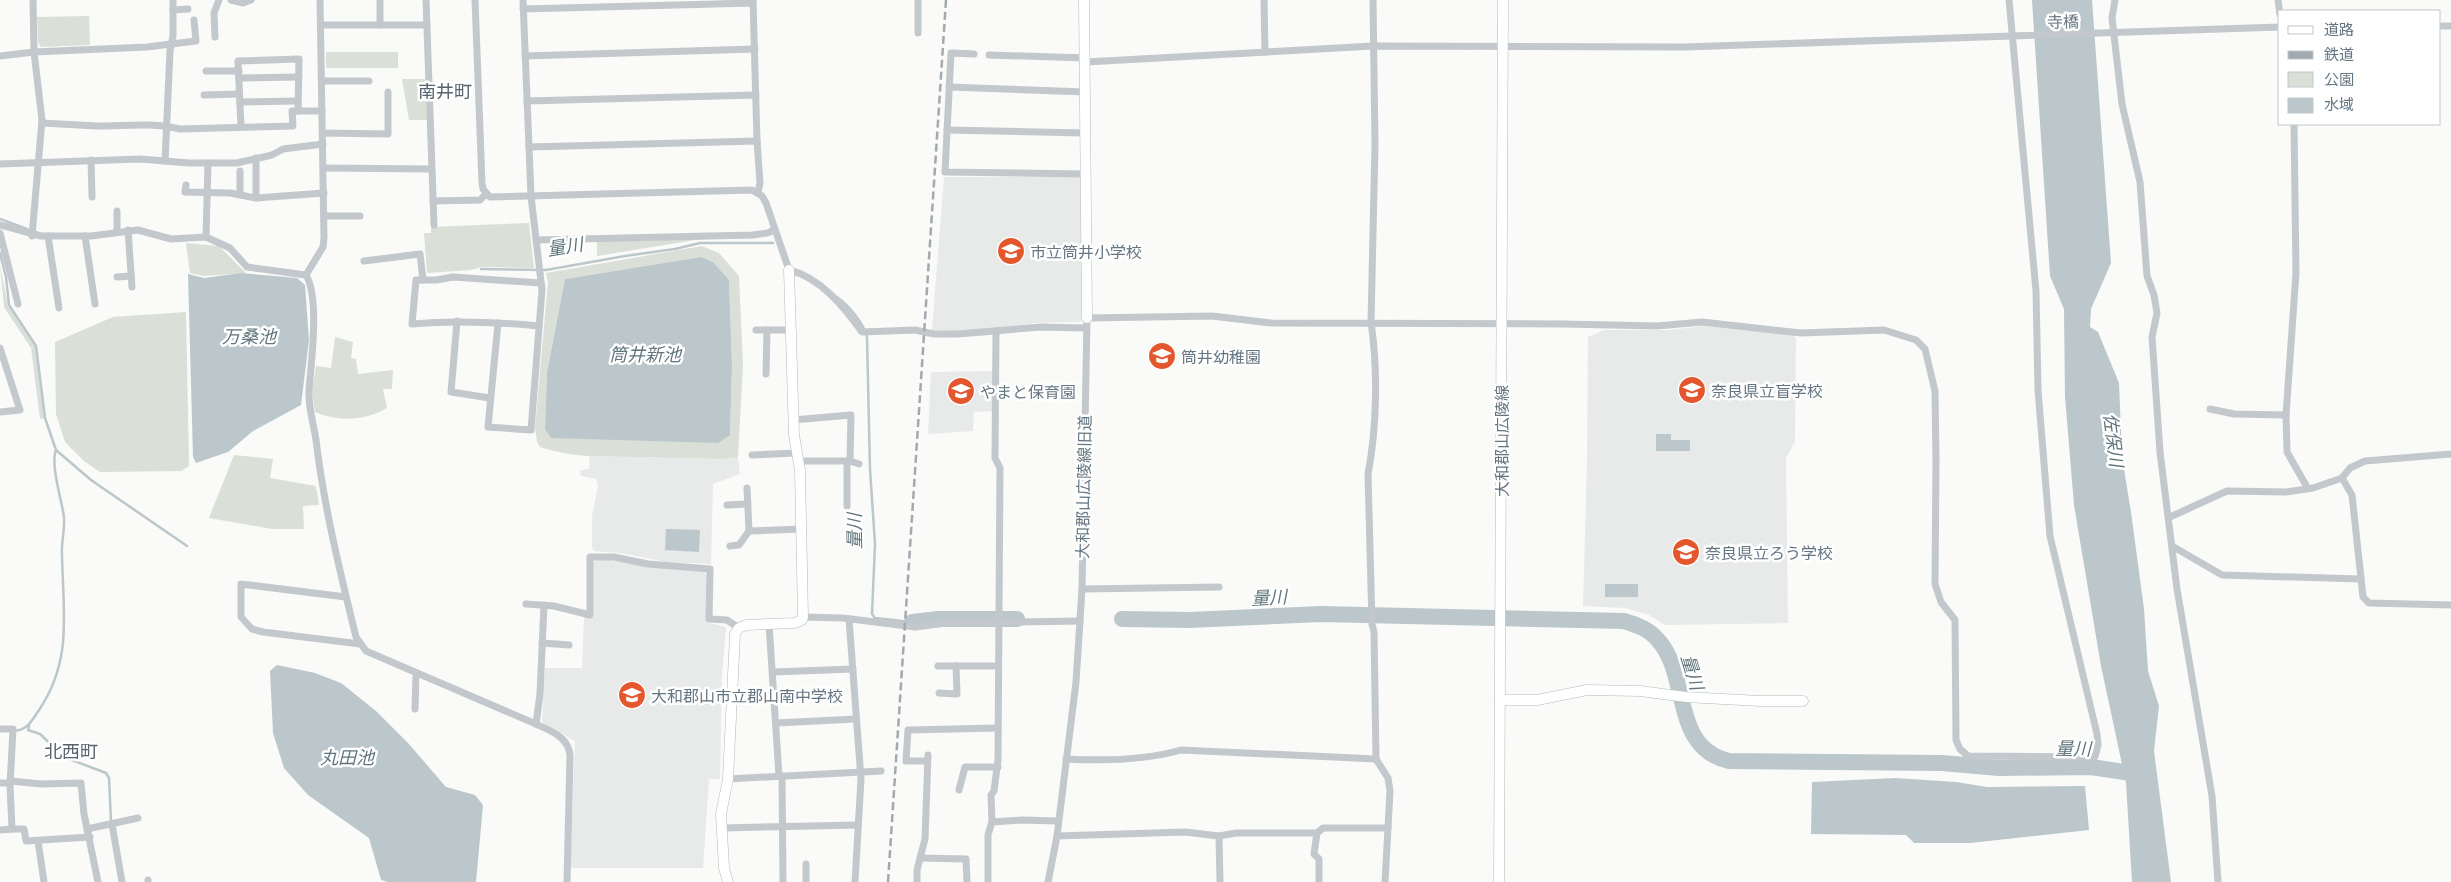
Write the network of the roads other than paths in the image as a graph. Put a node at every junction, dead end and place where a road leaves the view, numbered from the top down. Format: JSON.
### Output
{"nodes":[{"id":1,"x":33,"y":0,"type":"edge"},
{"id":2,"x":173,"y":0,"type":"edge"},
{"id":3,"x":219,"y":0,"type":"edge"},
{"id":4,"x":231,"y":0,"type":"edge"},
{"id":5,"x":251,"y":0,"type":"edge"},
{"id":6,"x":320,"y":0,"type":"edge"},
{"id":7,"x":380,"y":0,"type":"edge"},
{"id":8,"x":426,"y":0,"type":"edge"},
{"id":9,"x":475,"y":0,"type":"edge"},
{"id":10,"x":523,"y":0,"type":"edge"},
{"id":11,"x":918,"y":0,"type":"edge"},
{"id":12,"x":1084,"y":0,"type":"edge"},
{"id":13,"x":1264,"y":0,"type":"edge"},
{"id":14,"x":1373,"y":0,"type":"edge"},
{"id":15,"x":1503,"y":0,"type":"edge"},
{"id":16,"x":2009,"y":0,"type":"edge"},
{"id":17,"x":2115,"y":0,"type":"edge"},
{"id":18,"x":753,"y":1,"type":"edge"},
{"id":19,"x":188,"y":9,"type":"dead end"},
{"id":20,"x":523,"y":9,"type":"junction"},
{"id":21,"x":173,"y":10,"type":"junction"},
{"id":22,"x":194,"y":20,"type":"dead end"},
{"id":23,"x":321,"y":25,"type":"junction"},
{"id":24,"x":380,"y":25,"type":"junction"},
{"id":25,"x":427,"y":25,"type":"junction"},
{"id":26,"x":2278,"y":27,"type":"edge"},
{"id":27,"x":918,"y":33,"type":"dead end"},
{"id":28,"x":2111,"y":34,"type":"junction"},
{"id":29,"x":2016,"y":36,"type":"junction"},
{"id":30,"x":215,"y":37,"type":"dead end"},
{"id":31,"x":172,"y":43,"type":"junction"},
{"id":32,"x":1373,"y":46,"type":"junction"},
{"id":33,"x":1503,"y":46,"type":"junction"},
{"id":34,"x":755,"y":48,"type":"junction"},
{"id":35,"x":34,"y":52,"type":"junction"},
{"id":36,"x":1265,"y":52,"type":"junction"},
{"id":37,"x":974,"y":54,"type":"dead end"},
{"id":38,"x":989,"y":55,"type":"dead end"},
{"id":39,"x":0,"y":56,"type":"edge"},
{"id":40,"x":525,"y":56,"type":"junction"},
{"id":41,"x":1086,"y":60,"type":"junction"},
{"id":42,"x":206,"y":71,"type":"dead end"},
{"id":43,"x":239,"y":74,"type":"junction"},
{"id":44,"x":298,"y":77,"type":"junction"},
{"id":45,"x":322,"y":81,"type":"junction"},
{"id":46,"x":369,"y":81,"type":"dead end"},
{"id":47,"x":949,"y":87,"type":"junction"},
{"id":48,"x":388,"y":92,"type":"dead end"},
{"id":49,"x":1086,"y":92,"type":"junction"},
{"id":50,"x":204,"y":94,"type":"dead end"},
{"id":51,"x":239,"y":94,"type":"junction"},
{"id":52,"x":756,"y":95,"type":"junction"},
{"id":53,"x":298,"y":101,"type":"junction"},
{"id":54,"x":527,"y":101,"type":"junction"},
{"id":55,"x":240,"y":102,"type":"junction"},
{"id":56,"x":298,"y":111,"type":"junction"},
{"id":57,"x":322,"y":111,"type":"junction"},
{"id":58,"x":42,"y":123,"type":"junction"},
{"id":59,"x":166,"y":125,"type":"junction"},
{"id":60,"x":2294,"y":125,"type":"edge"},
{"id":61,"x":241,"y":127,"type":"junction"},
{"id":62,"x":947,"y":130,"type":"junction"},
{"id":63,"x":323,"y":133,"type":"junction"},
{"id":64,"x":1085,"y":133,"type":"junction"},
{"id":65,"x":756,"y":141,"type":"junction"},
{"id":66,"x":323,"y":144,"type":"junction"},
{"id":67,"x":529,"y":147,"type":"junction"},
{"id":68,"x":256,"y":158,"type":"junction"},
{"id":69,"x":91,"y":160,"type":"junction"},
{"id":70,"x":165,"y":161,"type":"junction"},
{"id":71,"x":37,"y":163,"type":"junction"},
{"id":72,"x":208,"y":163,"type":"junction"},
{"id":73,"x":0,"y":164,"type":"edge"},
{"id":74,"x":324,"y":168,"type":"junction"},
{"id":75,"x":431,"y":169,"type":"junction"},
{"id":76,"x":240,"y":171,"type":"dead end"},
{"id":77,"x":1085,"y":174,"type":"junction"},
{"id":78,"x":186,"y":185,"type":"dead end"},
{"id":79,"x":758,"y":192,"type":"junction"},
{"id":80,"x":207,"y":193,"type":"junction"},
{"id":81,"x":324,"y":193,"type":"junction"},
{"id":82,"x":486,"y":194,"type":"junction"},
{"id":83,"x":240,"y":195,"type":"junction"},
{"id":84,"x":531,"y":196,"type":"junction"},
{"id":85,"x":92,"y":197,"type":"dead end"},
{"id":86,"x":256,"y":198,"type":"junction"},
{"id":87,"x":433,"y":201,"type":"junction"},
{"id":88,"x":117,"y":212,"type":"dead end"},
{"id":89,"x":324,"y":216,"type":"junction"},
{"id":90,"x":360,"y":216,"type":"dead end"},
{"id":91,"x":0,"y":225,"type":"edge"},
{"id":92,"x":434,"y":225,"type":"dead end"},
{"id":93,"x":128,"y":230,"type":"junction"},
{"id":94,"x":775,"y":230,"type":"junction"},
{"id":95,"x":117,"y":231,"type":"junction"},
{"id":96,"x":0,"y":233,"type":"edge"},
{"id":97,"x":32,"y":236,"type":"junction"},
{"id":98,"x":48,"y":236,"type":"junction"},
{"id":99,"x":85,"y":236,"type":"junction"},
{"id":100,"x":206,"y":237,"type":"junction"},
{"id":101,"x":536,"y":240,"type":"junction"},
{"id":102,"x":364,"y":261,"type":"dead end"},
{"id":103,"x":789,"y":270,"type":"junction"},
{"id":104,"x":306,"y":275,"type":"junction"},
{"id":105,"x":132,"y":276,"type":"junction"},
{"id":106,"x":117,"y":277,"type":"dead end"},
{"id":107,"x":541,"y":279,"type":"junction"},
{"id":108,"x":423,"y":280,"type":"junction"},
{"id":109,"x":132,"y":287,"type":"dead end"},
{"id":110,"x":18,"y":304,"type":"dead end"},
{"id":111,"x":95,"y":304,"type":"dead end"},
{"id":112,"x":58,"y":308,"type":"dead end"},
{"id":113,"x":457,"y":321,"type":"junction"},
{"id":114,"x":498,"y":322,"type":"junction"},
{"id":115,"x":1371,"y":322,"type":"junction"},
{"id":116,"x":1086,"y":323,"type":"junction"},
{"id":117,"x":1502,"y":325,"type":"junction"},
{"id":118,"x":540,"y":326,"type":"junction"},
{"id":119,"x":756,"y":330,"type":"dead end"},
{"id":120,"x":767,"y":330,"type":"junction"},
{"id":121,"x":791,"y":330,"type":"junction"},
{"id":122,"x":996,"y":332,"type":"junction"},
{"id":123,"x":0,"y":348,"type":"edge"},
{"id":124,"x":766,"y":374,"type":"dead end"},
{"id":125,"x":0,"y":378,"type":"edge"},
{"id":126,"x":10,"y":378,"type":"junction"},
{"id":127,"x":490,"y":398,"type":"junction"},
{"id":128,"x":2210,"y":409,"type":"dead end"},
{"id":129,"x":0,"y":412,"type":"edge"},
{"id":130,"x":2286,"y":415,"type":"junction"},
{"id":131,"x":793,"y":420,"type":"junction"},
{"id":132,"x":2451,"y":454,"type":"edge"},
{"id":133,"x":752,"y":455,"type":"dead end"},
{"id":134,"x":798,"y":457,"type":"junction"},
{"id":135,"x":848,"y":461,"type":"junction"},
{"id":136,"x":859,"y":464,"type":"dead end"},
{"id":137,"x":2342,"y":478,"type":"junction"},
{"id":138,"x":2307,"y":487,"type":"junction"},
{"id":139,"x":748,"y":488,"type":"dead end"},
{"id":140,"x":748,"y":504,"type":"junction"},
{"id":141,"x":727,"y":505,"type":"dead end"},
{"id":142,"x":847,"y":506,"type":"dead end"},
{"id":143,"x":2170,"y":517,"type":"junction"},
{"id":144,"x":801,"y":529,"type":"junction"},
{"id":145,"x":749,"y":531,"type":"junction"},
{"id":146,"x":730,"y":546,"type":"dead end"},
{"id":147,"x":2172,"y":546,"type":"junction"},
{"id":148,"x":2361,"y":579,"type":"junction"},
{"id":149,"x":1219,"y":587,"type":"dead end"},
{"id":150,"x":1082,"y":588,"type":"junction"},
{"id":151,"x":346,"y":597,"type":"junction"},
{"id":152,"x":526,"y":604,"type":"dead end"},
{"id":153,"x":2451,"y":604,"type":"edge"},
{"id":154,"x":544,"y":605,"type":"junction"},
{"id":155,"x":803,"y":617,"type":"junction"},
{"id":156,"x":850,"y":619,"type":"junction"},
{"id":157,"x":998,"y":620,"type":"junction"},
{"id":158,"x":1080,"y":621,"type":"junction"},
{"id":159,"x":769,"y":624,"type":"junction"},
{"id":160,"x":739,"y":628,"type":"junction"},
{"id":161,"x":542,"y":643,"type":"junction"},
{"id":162,"x":360,"y":644,"type":"junction"},
{"id":163,"x":569,"y":645,"type":"dead end"},
{"id":164,"x":938,"y":666,"type":"dead end"},
{"id":165,"x":956,"y":666,"type":"junction"},
{"id":166,"x":998,"y":666,"type":"junction"},
{"id":167,"x":853,"y":669,"type":"junction"},
{"id":168,"x":773,"y":672,"type":"junction"},
{"id":169,"x":416,"y":673,"type":"junction"},
{"id":170,"x":938,"y":693,"type":"dead end"},
{"id":171,"x":1500,"y":700,"type":"junction"},
{"id":172,"x":1803,"y":701,"type":"dead end"},
{"id":173,"x":415,"y":709,"type":"dead end"},
{"id":174,"x":856,"y":719,"type":"junction"},
{"id":175,"x":776,"y":723,"type":"junction"},
{"id":176,"x":536,"y":724,"type":"junction"},
{"id":177,"x":998,"y":728,"type":"junction"},
{"id":178,"x":0,"y":729,"type":"edge"},
{"id":179,"x":1066,"y":759,"type":"junction"},
{"id":180,"x":1376,"y":759,"type":"junction"},
{"id":181,"x":998,"y":767,"type":"junction"},
{"id":182,"x":880,"y":771,"type":"dead end"},
{"id":183,"x":860,"y":772,"type":"junction"},
{"id":184,"x":781,"y":776,"type":"junction"},
{"id":185,"x":728,"y":779,"type":"junction"},
{"id":186,"x":11,"y":782,"type":"junction"},
{"id":187,"x":0,"y":783,"type":"edge"},
{"id":188,"x":959,"y":790,"type":"dead end"},
{"id":189,"x":138,"y":818,"type":"dead end"},
{"id":190,"x":1058,"y":821,"type":"junction"},
{"id":191,"x":992,"y":822,"type":"junction"},
{"id":192,"x":110,"y":824,"type":"junction"},
{"id":193,"x":858,"y":824,"type":"junction"},
{"id":194,"x":783,"y":826,"type":"junction"},
{"id":195,"x":88,"y":828,"type":"junction"},
{"id":196,"x":722,"y":828,"type":"junction"},
{"id":197,"x":1388,"y":828,"type":"junction"},
{"id":198,"x":12,"y":829,"type":"junction"},
{"id":199,"x":0,"y":830,"type":"edge"},
{"id":200,"x":1317,"y":833,"type":"junction"},
{"id":201,"x":1057,"y":836,"type":"junction"},
{"id":202,"x":1220,"y":836,"type":"junction"},
{"id":203,"x":90,"y":837,"type":"junction"},
{"id":204,"x":38,"y":841,"type":"junction"},
{"id":205,"x":920,"y":858,"type":"junction"},
{"id":206,"x":806,"y":864,"type":"dead end"},
{"id":207,"x":96,"y":881,"type":"edge"},
{"id":208,"x":44,"y":882,"type":"edge"},
{"id":209,"x":122,"y":882,"type":"edge"},
{"id":210,"x":567,"y":882,"type":"edge"},
{"id":211,"x":728,"y":882,"type":"edge"},
{"id":212,"x":783,"y":882,"type":"edge"},
{"id":213,"x":806,"y":882,"type":"edge"},
{"id":214,"x":855,"y":882,"type":"edge"},
{"id":215,"x":917,"y":882,"type":"edge"},
{"id":216,"x":967,"y":882,"type":"edge"},
{"id":217,"x":988,"y":882,"type":"edge"},
{"id":218,"x":1048,"y":882,"type":"edge"},
{"id":219,"x":1220,"y":882,"type":"edge"},
{"id":220,"x":1319,"y":882,"type":"edge"},
{"id":221,"x":1385,"y":882,"type":"edge"},
{"id":222,"x":1499,"y":882,"type":"edge"},
{"id":223,"x":2218,"y":882,"type":"edge"}],
"edges":[{"from":1,"to":35,"type":"street"},
{"from":2,"to":21,"type":"street"},
{"from":3,"to":30,"type":"street"},
{"from":4,"to":5,"type":"street"},
{"from":6,"to":23,"type":"street"},
{"from":7,"to":24,"type":"street"},
{"from":8,"to":25,"type":"street"},
{"from":9,"to":82,"type":"street"},
{"from":10,"to":20,"type":"street"},
{"from":11,"to":27,"type":"street"},
{"from":12,"to":41,"type":"street","name":"大和郡山広陵線旧道"},
{"from":13,"to":36,"type":"street"},
{"from":14,"to":32,"type":"street"},
{"from":15,"to":33,"type":"street","name":"大和郡山広陵線"},
{"from":16,"to":29,"type":"street"},
{"from":17,"to":28,"type":"street"},
{"from":18,"to":20,"type":"street"},
{"from":18,"to":34,"type":"street"},
{"from":19,"to":21,"type":"street"},
{"from":20,"to":40,"type":"street"},
{"from":21,"to":31,"type":"street"},
{"from":22,"to":31,"type":"street"},
{"from":23,"to":24,"type":"street"},
{"from":23,"to":45,"type":"street"},
{"from":24,"to":25,"type":"street"},
{"from":25,"to":75,"type":"street"},
{"from":26,"to":28,"type":"street","name":"寺橋"},
{"from":28,"to":29,"type":"street","name":"寺橋"},
{"from":28,"to":143,"type":"street"},
{"from":29,"to":33,"type":"street","name":"寺橋"},
{"from":29,"to":117,"type":"street"},
{"from":31,"to":35,"type":"street"},
{"from":31,"to":59,"type":"street"},
{"from":32,"to":33,"type":"street","name":"寺橋"},
{"from":32,"to":36,"type":"street","name":"寺橋"},
{"from":32,"to":115,"type":"street"},
{"from":33,"to":117,"type":"street","name":"大和郡山広陵線"},
{"from":34,"to":40,"type":"street"},
{"from":34,"to":52,"type":"street"},
{"from":35,"to":39,"type":"street"},
{"from":35,"to":58,"type":"street"},
{"from":36,"to":41,"type":"street","name":"寺橋"},
{"from":37,"to":47,"type":"street"},
{"from":38,"to":41,"type":"street","name":"寺橋"},
{"from":40,"to":54,"type":"street"},
{"from":41,"to":49,"type":"street","name":"大和郡山広陵線旧道"},
{"from":42,"to":43,"type":"street"},
{"from":43,"to":44,"type":"street"},
{"from":43,"to":44,"type":"street"},
{"from":43,"to":51,"type":"street"},
{"from":44,"to":53,"type":"street"},
{"from":45,"to":46,"type":"street"},
{"from":45,"to":57,"type":"street"},
{"from":47,"to":49,"type":"street"},
{"from":47,"to":62,"type":"street"},
{"from":48,"to":63,"type":"street"},
{"from":49,"to":64,"type":"street","name":"大和郡山広陵線旧道"},
{"from":50,"to":51,"type":"street"},
{"from":51,"to":55,"type":"street"},
{"from":52,"to":54,"type":"street"},
{"from":52,"to":65,"type":"street"},
{"from":53,"to":55,"type":"street"},
{"from":53,"to":56,"type":"street"},
{"from":54,"to":67,"type":"street"},
{"from":55,"to":61,"type":"street"},
{"from":56,"to":57,"type":"street"},
{"from":56,"to":61,"type":"street"},
{"from":57,"to":63,"type":"street"},
{"from":58,"to":59,"type":"street"},
{"from":58,"to":71,"type":"street"},
{"from":59,"to":61,"type":"street"},
{"from":59,"to":70,"type":"street"},
{"from":60,"to":130,"type":"street"},
{"from":62,"to":64,"type":"street"},
{"from":62,"to":77,"type":"street"},
{"from":63,"to":66,"type":"street"},
{"from":64,"to":77,"type":"street","name":"大和郡山広陵線旧道"},
{"from":65,"to":67,"type":"street"},
{"from":65,"to":79,"type":"street"},
{"from":66,"to":68,"type":"street"},
{"from":66,"to":74,"type":"street"},
{"from":67,"to":84,"type":"street"},
{"from":68,"to":72,"type":"street"},
{"from":68,"to":86,"type":"street"},
{"from":69,"to":70,"type":"street"},
{"from":69,"to":71,"type":"street"},
{"from":69,"to":85,"type":"street"},
{"from":70,"to":72,"type":"street"},
{"from":71,"to":73,"type":"street"},
{"from":71,"to":97,"type":"street"},
{"from":72,"to":80,"type":"street"},
{"from":74,"to":75,"type":"street"},
{"from":74,"to":81,"type":"street"},
{"from":75,"to":87,"type":"street"},
{"from":76,"to":83,"type":"street"},
{"from":77,"to":116,"type":"street","name":"大和郡山広陵線旧道"},
{"from":78,"to":80,"type":"street"},
{"from":79,"to":84,"type":"street"},
{"from":79,"to":94,"type":"street"},
{"from":80,"to":83,"type":"street"},
{"from":80,"to":100,"type":"street"},
{"from":81,"to":86,"type":"street"},
{"from":81,"to":89,"type":"street"},
{"from":82,"to":84,"type":"street"},
{"from":82,"to":87,"type":"street"},
{"from":83,"to":86,"type":"street"},
{"from":84,"to":101,"type":"street"},
{"from":87,"to":92,"type":"street"},
{"from":88,"to":95,"type":"street"},
{"from":89,"to":90,"type":"street"},
{"from":89,"to":104,"type":"street"},
{"from":91,"to":97,"type":"street"},
{"from":93,"to":95,"type":"street"},
{"from":93,"to":100,"type":"street"},
{"from":93,"to":105,"type":"street"},
{"from":94,"to":101,"type":"street"},
{"from":94,"to":103,"type":"street"},
{"from":95,"to":99,"type":"street"},
{"from":96,"to":110,"type":"street"},
{"from":97,"to":98,"type":"street"},
{"from":98,"to":99,"type":"street"},
{"from":98,"to":112,"type":"street"},
{"from":99,"to":111,"type":"street"},
{"from":100,"to":104,"type":"street"},
{"from":101,"to":107,"type":"street"},
{"from":102,"to":108,"type":"street"},
{"from":103,"to":121,"type":"street"},
{"from":103,"to":122,"type":"street"},
{"from":104,"to":151,"type":"street"},
{"from":105,"to":106,"type":"street"},
{"from":105,"to":109,"type":"street"},
{"from":107,"to":108,"type":"street"},
{"from":107,"to":118,"type":"street"},
{"from":108,"to":113,"type":"street"},
{"from":113,"to":114,"type":"street"},
{"from":113,"to":127,"type":"street"},
{"from":114,"to":118,"type":"street"},
{"from":114,"to":127,"type":"street"},
{"from":115,"to":116,"type":"street"},
{"from":115,"to":117,"type":"street"},
{"from":115,"to":180,"type":"street"},
{"from":116,"to":122,"type":"street"},
{"from":116,"to":150,"type":"street","name":"大和郡山広陵線旧道"},
{"from":117,"to":171,"type":"street","name":"大和郡山広陵線"},
{"from":118,"to":127,"type":"street"},
{"from":119,"to":120,"type":"street"},
{"from":120,"to":121,"type":"street"},
{"from":120,"to":124,"type":"street"},
{"from":121,"to":131,"type":"street"},
{"from":122,"to":157,"type":"street"},
{"from":123,"to":126,"type":"street"},
{"from":125,"to":126,"type":"street"},
{"from":126,"to":129,"type":"street"},
{"from":128,"to":130,"type":"street"},
{"from":130,"to":138,"type":"street"},
{"from":131,"to":134,"type":"street"},
{"from":131,"to":135,"type":"street"},
{"from":132,"to":137,"type":"street"},
{"from":133,"to":134,"type":"street"},
{"from":134,"to":135,"type":"street"},
{"from":134,"to":144,"type":"street"},
{"from":135,"to":136,"type":"street"},
{"from":135,"to":142,"type":"street"},
{"from":137,"to":138,"type":"street"},
{"from":137,"to":148,"type":"street"},
{"from":138,"to":143,"type":"street"},
{"from":139,"to":140,"type":"street"},
{"from":140,"to":141,"type":"street"},
{"from":140,"to":145,"type":"street"},
{"from":143,"to":147,"type":"street"},
{"from":144,"to":145,"type":"street"},
{"from":144,"to":155,"type":"street"},
{"from":145,"to":146,"type":"street"},
{"from":147,"to":148,"type":"street"},
{"from":147,"to":223,"type":"street"},
{"from":148,"to":153,"type":"street"},
{"from":149,"to":150,"type":"street"},
{"from":150,"to":158,"type":"street","name":"大和郡山広陵線旧道"},
{"from":151,"to":162,"type":"street"},
{"from":151,"to":162,"type":"street"},
{"from":152,"to":154,"type":"street"},
{"from":154,"to":160,"type":"street"},
{"from":154,"to":161,"type":"street"},
{"from":155,"to":156,"type":"street"},
{"from":155,"to":159,"type":"street"},
{"from":156,"to":157,"type":"street"},
{"from":156,"to":167,"type":"street"},
{"from":157,"to":158,"type":"street"},
{"from":157,"to":166,"type":"street"},
{"from":158,"to":179,"type":"street","name":"大和郡山広陵線旧道"},
{"from":159,"to":160,"type":"street"},
{"from":159,"to":168,"type":"street"},
{"from":160,"to":185,"type":"street"},
{"from":161,"to":163,"type":"street"},
{"from":161,"to":176,"type":"street"},
{"from":162,"to":169,"type":"street"},
{"from":164,"to":165,"type":"street"},
{"from":165,"to":166,"type":"street"},
{"from":165,"to":170,"type":"street"},
{"from":166,"to":177,"type":"street"},
{"from":167,"to":168,"type":"street"},
{"from":167,"to":174,"type":"street"},
{"from":168,"to":175,"type":"street"},
{"from":169,"to":173,"type":"street"},
{"from":169,"to":176,"type":"street"},
{"from":171,"to":172,"type":"street"},
{"from":171,"to":222,"type":"street","name":"大和郡山広陵線"},
{"from":174,"to":175,"type":"street"},
{"from":174,"to":183,"type":"street"},
{"from":175,"to":184,"type":"street"},
{"from":176,"to":210,"type":"street"},
{"from":177,"to":181,"type":"street"},
{"from":177,"to":205,"type":"street"},
{"from":178,"to":186,"type":"street"},
{"from":179,"to":180,"type":"street"},
{"from":179,"to":190,"type":"street","name":"大和郡山広陵線旧道"},
{"from":180,"to":197,"type":"street"},
{"from":181,"to":188,"type":"street"},
{"from":181,"to":191,"type":"street"},
{"from":182,"to":183,"type":"street"},
{"from":183,"to":184,"type":"street"},
{"from":183,"to":193,"type":"street"},
{"from":184,"to":185,"type":"street"},
{"from":184,"to":194,"type":"street"},
{"from":185,"to":196,"type":"street"},
{"from":186,"to":187,"type":"street"},
{"from":186,"to":195,"type":"street"},
{"from":186,"to":198,"type":"street"},
{"from":189,"to":192,"type":"street"},
{"from":190,"to":191,"type":"street"},
{"from":190,"to":201,"type":"street","name":"大和郡山広陵線旧道"},
{"from":191,"to":217,"type":"street"},
{"from":192,"to":195,"type":"street"},
{"from":192,"to":209,"type":"street"},
{"from":193,"to":194,"type":"street"},
{"from":193,"to":214,"type":"street"},
{"from":194,"to":196,"type":"street"},
{"from":194,"to":212,"type":"street"},
{"from":195,"to":203,"type":"street"},
{"from":196,"to":211,"type":"street"},
{"from":197,"to":200,"type":"street"},
{"from":197,"to":221,"type":"street"},
{"from":198,"to":199,"type":"street"},
{"from":198,"to":204,"type":"street"},
{"from":200,"to":202,"type":"street"},
{"from":200,"to":220,"type":"street"},
{"from":201,"to":202,"type":"street"},
{"from":201,"to":218,"type":"street","name":"大和郡山広陵線旧道"},
{"from":202,"to":219,"type":"street"},
{"from":203,"to":204,"type":"street"},
{"from":203,"to":207,"type":"street"},
{"from":204,"to":208,"type":"street"},
{"from":205,"to":215,"type":"street"},
{"from":205,"to":216,"type":"street"},
{"from":206,"to":213,"type":"street"}]}
